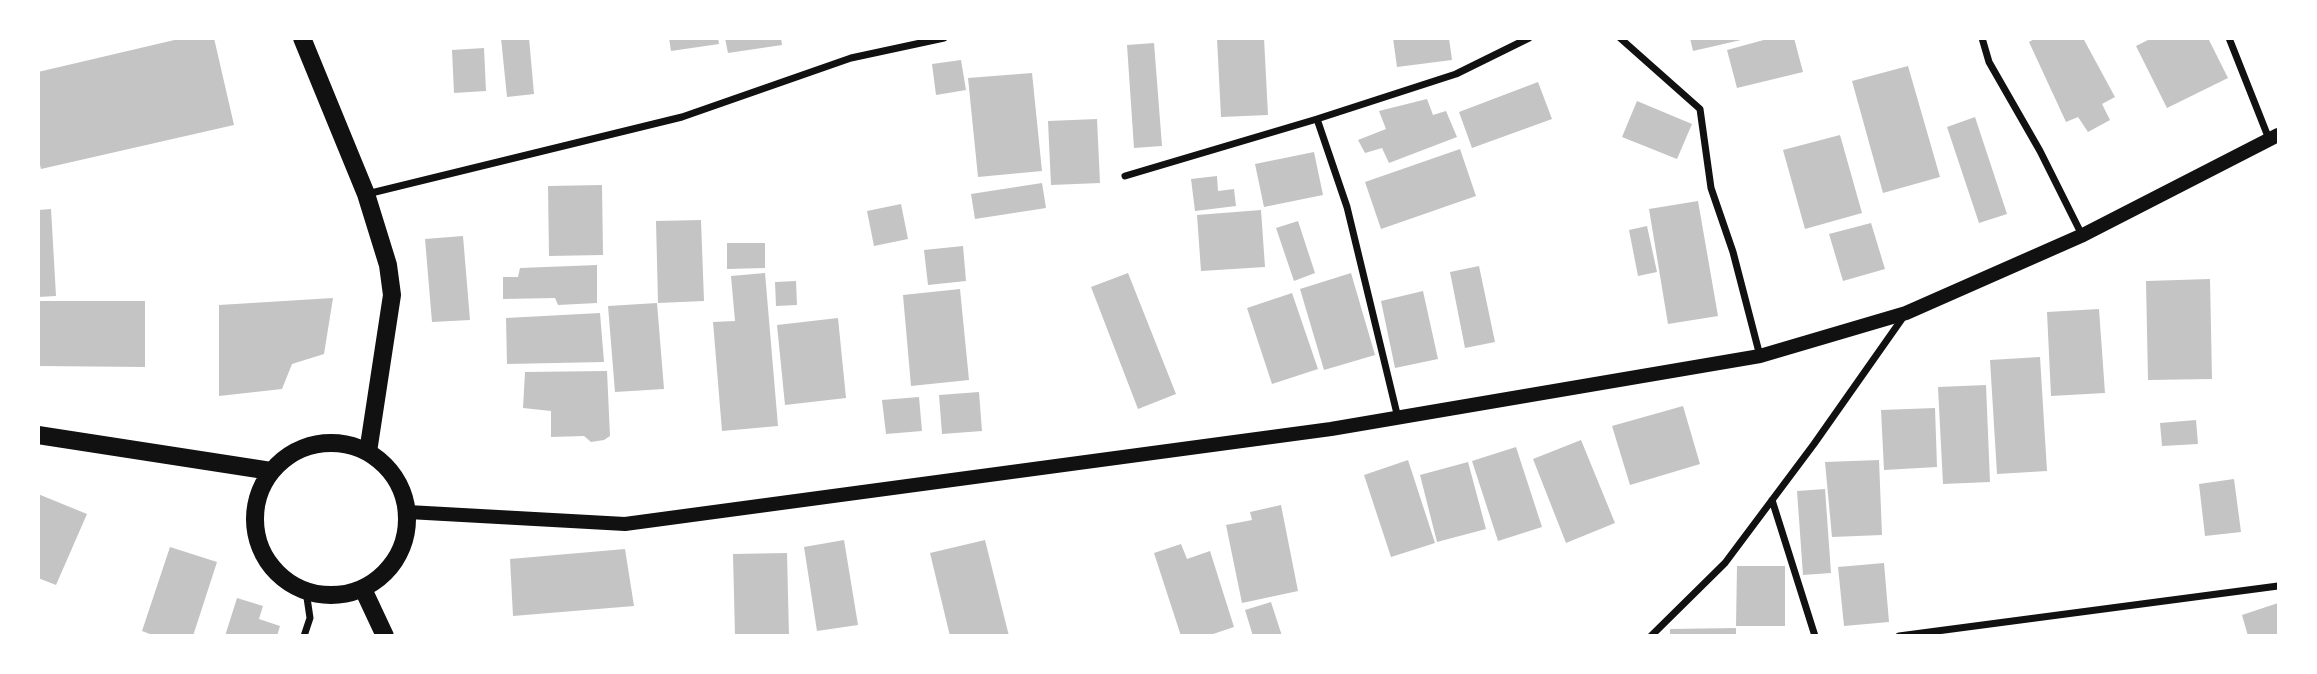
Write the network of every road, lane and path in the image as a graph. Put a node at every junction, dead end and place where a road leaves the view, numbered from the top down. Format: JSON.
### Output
{"nodes":[{"id":1,"x":302,"y":38,"type":"edge"},
{"id":2,"x":944,"y":38,"type":"edge"},
{"id":3,"x":1528,"y":38,"type":"edge"},
{"id":4,"x":1619,"y":38,"type":"edge"},
{"id":5,"x":1982,"y":38,"type":"edge"},
{"id":6,"x":2229,"y":38,"type":"edge"},
{"id":7,"x":1317,"y":118,"type":"junction"},
{"id":8,"x":2274,"y":137,"type":"edge"},
{"id":9,"x":1125,"y":176,"type":"dead end"},
{"id":10,"x":366,"y":194,"type":"junction"},
{"id":11,"x":2083,"y":235,"type":"junction"},
{"id":12,"x":1906,"y":313,"type":"junction"},
{"id":13,"x":1760,"y":356,"type":"junction"},
{"id":14,"x":1398,"y":419,"type":"junction"},
{"id":15,"x":38,"y":435,"type":"edge"},
{"id":16,"x":368,"y":452,"type":"junction"},
{"id":17,"x":271,"y":471,"type":"junction"},
{"id":18,"x":1772,"y":500,"type":"junction"},
{"id":19,"x":408,"y":512,"type":"junction"},
{"id":20,"x":2278,"y":586,"type":"edge"},
{"id":21,"x":363,"y":589,"type":"junction"},
{"id":22,"x":306,"y":591,"type":"junction"},
{"id":23,"x":304,"y":635,"type":"edge"},
{"id":24,"x":385,"y":635,"type":"edge"},
{"id":25,"x":1651,"y":635,"type":"edge"},
{"id":26,"x":1815,"y":635,"type":"edge"},
{"id":27,"x":1899,"y":635,"type":"edge"}],
"edges":[{"from":1,"to":10,"type":"main road"},
{"from":2,"to":10,"type":"street"},
{"from":3,"to":7,"type":"street"},
{"from":4,"to":13,"type":"street"},
{"from":5,"to":11,"type":"street"},
{"from":6,"to":8,"type":"street"},
{"from":7,"to":9,"type":"street"},
{"from":7,"to":14,"type":"street"},
{"from":8,"to":11,"type":"main road"},
{"from":10,"to":16,"type":"main road"},
{"from":11,"to":12,"type":"main road"},
{"from":12,"to":13,"type":"main road"},
{"from":12,"to":18,"type":"street"},
{"from":13,"to":14,"type":"main road"},
{"from":14,"to":19,"type":"main road"},
{"from":15,"to":17,"type":"main road"},
{"from":16,"to":17,"type":"main road"},
{"from":16,"to":19,"type":"main road"},
{"from":17,"to":22,"type":"main road"},
{"from":18,"to":25,"type":"street"},
{"from":18,"to":26,"type":"street"},
{"from":19,"to":21,"type":"main road"},
{"from":20,"to":27,"type":"street"},
{"from":21,"to":22,"type":"main road"},
{"from":21,"to":24,"type":"main road"},
{"from":22,"to":23,"type":"street"}]}
